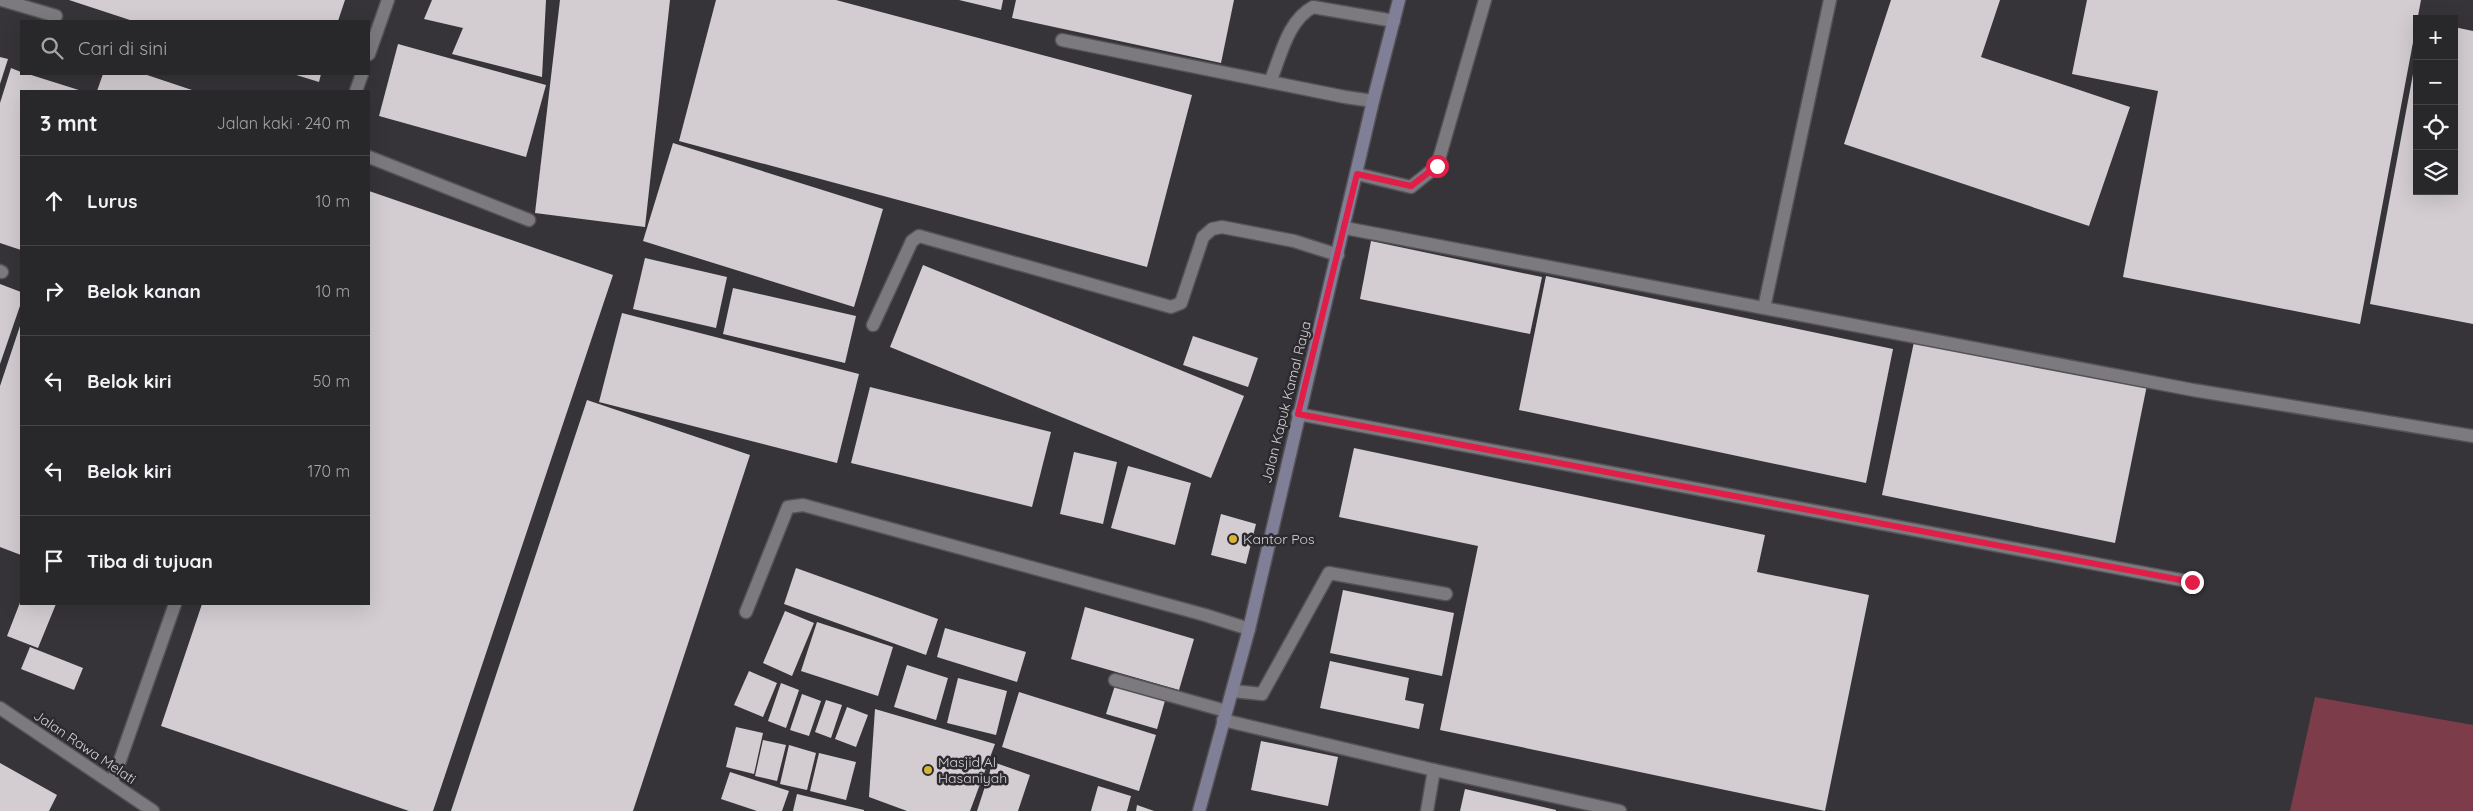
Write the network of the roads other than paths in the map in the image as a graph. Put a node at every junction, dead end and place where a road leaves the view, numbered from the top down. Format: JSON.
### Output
{"nodes":[{"id":1,"x":2,"y":0,"type":"edge"},
{"id":2,"x":388,"y":0,"type":"edge"},
{"id":3,"x":1399,"y":0,"type":"edge"},
{"id":4,"x":1485,"y":0,"type":"edge"},
{"id":5,"x":1830,"y":0,"type":"edge"},
{"id":6,"x":56,"y":16,"type":"dead end"},
{"id":7,"x":1394,"y":21,"type":"junction"},
{"id":8,"x":1062,"y":40,"type":"dead end"},
{"id":9,"x":370,"y":51,"type":"edge"},
{"id":10,"x":362,"y":75,"type":"edge"},
{"id":11,"x":1270,"y":82,"type":"junction"},
{"id":12,"x":356,"y":90,"type":"edge"},
{"id":13,"x":1373,"y":101,"type":"junction"},
{"id":14,"x":370,"y":157,"type":"edge"},
{"id":15,"x":1357,"y":174,"type":"junction"},
{"id":16,"x":529,"y":220,"type":"dead end"},
{"id":17,"x":1344,"y":228,"type":"junction"},
{"id":18,"x":1338,"y":255,"type":"junction"},
{"id":19,"x":1764,"y":308,"type":"junction"},
{"id":20,"x":872,"y":325,"type":"dead end"},
{"id":21,"x":1298,"y":414,"type":"junction"},
{"id":22,"x":2473,"y":436,"type":"edge"},
{"id":23,"x":2192,"y":582,"type":"dead end"},
{"id":24,"x":1446,"y":594,"type":"dead end"},
{"id":25,"x":175,"y":605,"type":"edge"},
{"id":26,"x":746,"y":612,"type":"dead end"},
{"id":27,"x":1249,"y":629,"type":"junction"},
{"id":28,"x":1115,"y":680,"type":"dead end"},
{"id":29,"x":1233,"y":691,"type":"junction"},
{"id":30,"x":0,"y":708,"type":"edge"},
{"id":31,"x":1225,"y":716,"type":"junction"},
{"id":32,"x":1434,"y":770,"type":"junction"},
{"id":33,"x":112,"y":783,"type":"junction"},
{"id":34,"x":153,"y":811,"type":"edge"},
{"id":35,"x":1199,"y":811,"type":"edge"},
{"id":36,"x":1427,"y":811,"type":"edge"},
{"id":37,"x":1620,"y":811,"type":"edge"}],
"edges":[{"from":1,"to":6,"type":"street"},
{"from":2,"to":9,"type":"street"},
{"from":3,"to":7,"type":"main road","name":"Jalan Kapuk Kamal Raya"},
{"from":4,"to":15,"type":"street"},
{"from":5,"to":19,"type":"street"},
{"from":7,"to":11,"type":"street"},
{"from":7,"to":13,"type":"main road","name":"Jalan Kapuk Kamal Raya"},
{"from":8,"to":11,"type":"street"},
{"from":10,"to":12,"type":"street"},
{"from":11,"to":13,"type":"street"},
{"from":13,"to":15,"type":"main road","name":"Jalan Kapuk Kamal Raya"},
{"from":14,"to":16,"type":"street"},
{"from":15,"to":17,"type":"main road","name":"Jalan Kapuk Kamal Raya"},
{"from":17,"to":18,"type":"main road","name":"Jalan Kapuk Kamal Raya"},
{"from":17,"to":19,"type":"street"},
{"from":18,"to":20,"type":"street"},
{"from":18,"to":21,"type":"main road","name":"Jalan Kapuk Kamal Raya"},
{"from":19,"to":22,"type":"street"},
{"from":21,"to":23,"type":"street"},
{"from":21,"to":27,"type":"main road","name":"Jalan Kapuk Kamal Raya"},
{"from":24,"to":29,"type":"street"},
{"from":25,"to":33,"type":"street"},
{"from":26,"to":27,"type":"street"},
{"from":27,"to":29,"type":"main road","name":"Jalan Kapuk Kamal Raya"},
{"from":28,"to":31,"type":"street"},
{"from":29,"to":31,"type":"main road","name":"Jalan Kapuk Kamal Raya"},
{"from":30,"to":33,"type":"street","name":"Jalan Rawa Melati"},
{"from":31,"to":32,"type":"street"},
{"from":31,"to":35,"type":"main road","name":"Jalan Kapuk Kamal Raya"},
{"from":32,"to":36,"type":"street"},
{"from":32,"to":37,"type":"street"},
{"from":33,"to":34,"type":"street","name":"Jalan Rawa Melati"}]}
